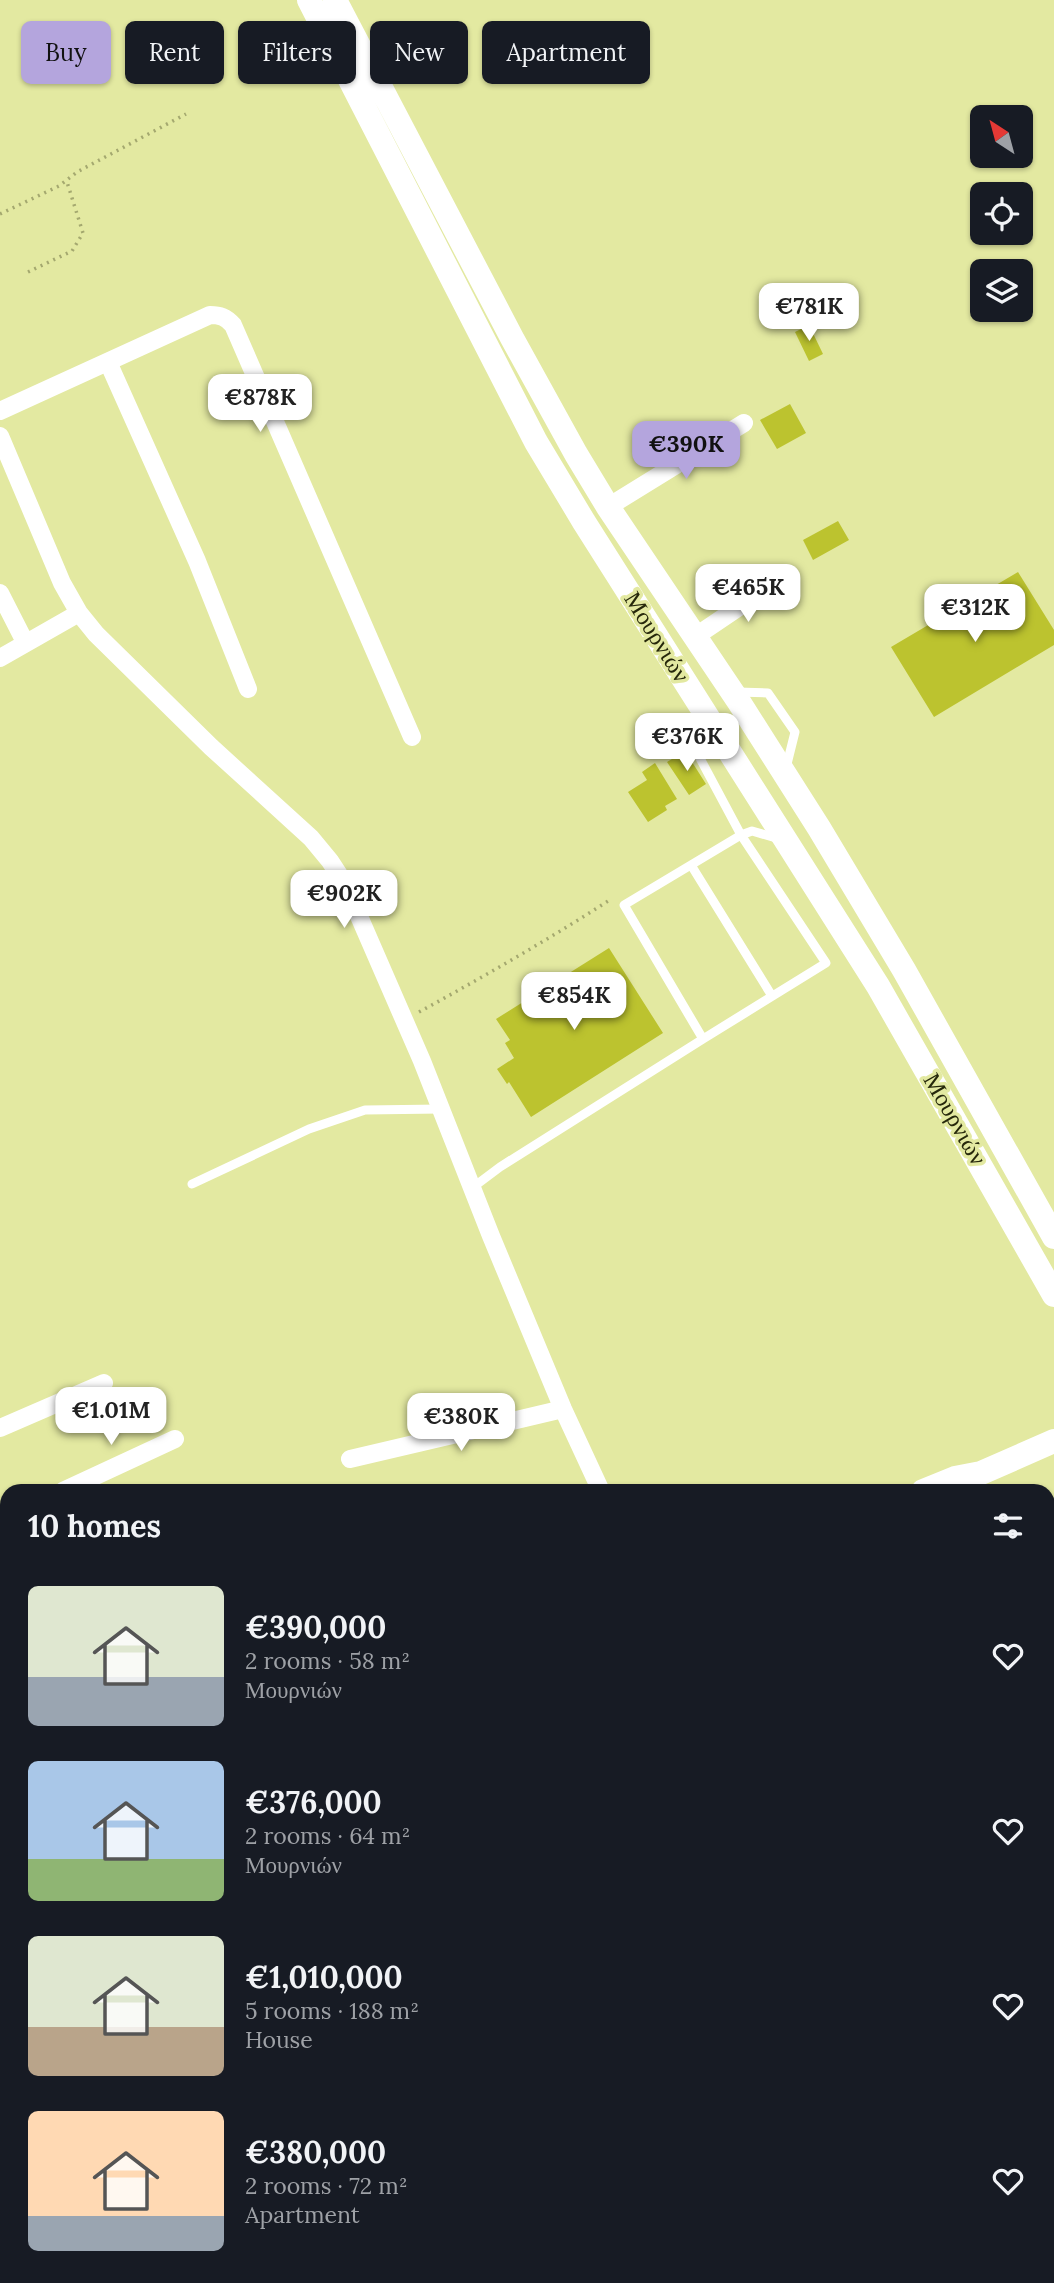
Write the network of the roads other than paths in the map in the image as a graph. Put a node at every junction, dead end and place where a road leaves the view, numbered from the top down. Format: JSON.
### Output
{"nodes":[{"id":1,"x":309,"y":0,"type":"edge"},
{"id":2,"x":335,"y":0,"type":"edge"},
{"id":3,"x":108,"y":362,"type":"junction"},
{"id":4,"x":0,"y":411,"type":"edge"},
{"id":5,"x":744,"y":423,"type":"dead end"},
{"id":6,"x":0,"y":436,"type":"edge"},
{"id":7,"x":608,"y":507,"type":"junction"},
{"id":8,"x":779,"y":580,"type":"dead end"},
{"id":9,"x":0,"y":593,"type":"edge"},
{"id":10,"x":79,"y":612,"type":"junction"},
{"id":11,"x":695,"y":636,"type":"junction"},
{"id":12,"x":25,"y":642,"type":"junction"},
{"id":13,"x":0,"y":658,"type":"edge"},
{"id":14,"x":248,"y":689,"type":"dead end"},
{"id":15,"x":733,"y":692,"type":"junction"},
{"id":16,"x":709,"y":720,"type":"junction"},
{"id":17,"x":412,"y":737,"type":"dead end"},
{"id":18,"x":785,"y":773,"type":"junction"},
{"id":19,"x":741,"y":835,"type":"junction"},
{"id":20,"x":788,"y":841,"type":"junction"},
{"id":21,"x":691,"y":865,"type":"junction"},
{"id":22,"x":772,"y":996,"type":"junction"},
{"id":23,"x":703,"y":1039,"type":"junction"},
{"id":24,"x":442,"y":1110,"type":"junction"},
{"id":25,"x":192,"y":1184,"type":"dead end"},
{"id":26,"x":472,"y":1188,"type":"junction"},
{"id":27,"x":1054,"y":1237,"type":"edge"},
{"id":28,"x":1054,"y":1295,"type":"edge"},
{"id":29,"x":104,"y":1383,"type":"dead end"},
{"id":30,"x":563,"y":1409,"type":"junction"},
{"id":31,"x":1054,"y":1423,"type":"edge"},
{"id":32,"x":0,"y":1428,"type":"edge"},
{"id":33,"x":175,"y":1439,"type":"dead end"},
{"id":34,"x":1054,"y":1441,"type":"edge"},
{"id":35,"x":350,"y":1459,"type":"dead end"},
{"id":36,"x":956,"y":1478,"type":"junction"},
{"id":37,"x":78,"y":1484,"type":"edge"},
{"id":38,"x":598,"y":1484,"type":"edge"},
{"id":39,"x":941,"y":1484,"type":"edge"}],
"edges":[{"from":1,"to":16,"type":"main road","name":"Μουρνιών"},
{"from":2,"to":7,"type":"main road","name":"Μουρνιών"},
{"from":3,"to":4,"type":"street"},
{"from":3,"to":14,"type":"street"},
{"from":3,"to":17,"type":"street"},
{"from":5,"to":7,"type":"street"},
{"from":6,"to":10,"type":"street"},
{"from":7,"to":11,"type":"main road","name":"Μουρνιών"},
{"from":8,"to":11,"type":"street"},
{"from":9,"to":12,"type":"street"},
{"from":10,"to":12,"type":"street"},
{"from":10,"to":24,"type":"street"},
{"from":11,"to":15,"type":"main road","name":"Μουρνιών"},
{"from":12,"to":13,"type":"street"},
{"from":15,"to":18,"type":"main road","name":"Μουρνιών"},
{"from":15,"to":18,"type":"lane"},
{"from":16,"to":19,"type":"lane"},
{"from":16,"to":20,"type":"main road","name":"Μουρνιών"},
{"from":18,"to":27,"type":"main road","name":"Μουρνιών"},
{"from":19,"to":20,"type":"lane"},
{"from":19,"to":21,"type":"lane"},
{"from":19,"to":22,"type":"lane"},
{"from":20,"to":28,"type":"main road","name":"Μουρνιών"},
{"from":21,"to":22,"type":"lane"},
{"from":21,"to":23,"type":"lane"},
{"from":22,"to":23,"type":"lane"},
{"from":23,"to":26,"type":"lane"},
{"from":24,"to":25,"type":"lane"},
{"from":24,"to":26,"type":"street"},
{"from":26,"to":30,"type":"street"},
{"from":29,"to":32,"type":"street"},
{"from":30,"to":35,"type":"street"},
{"from":30,"to":38,"type":"street"},
{"from":31,"to":36,"type":"main road"},
{"from":33,"to":37,"type":"street"},
{"from":34,"to":36,"type":"main road"},
{"from":36,"to":39,"type":"main road"}]}
